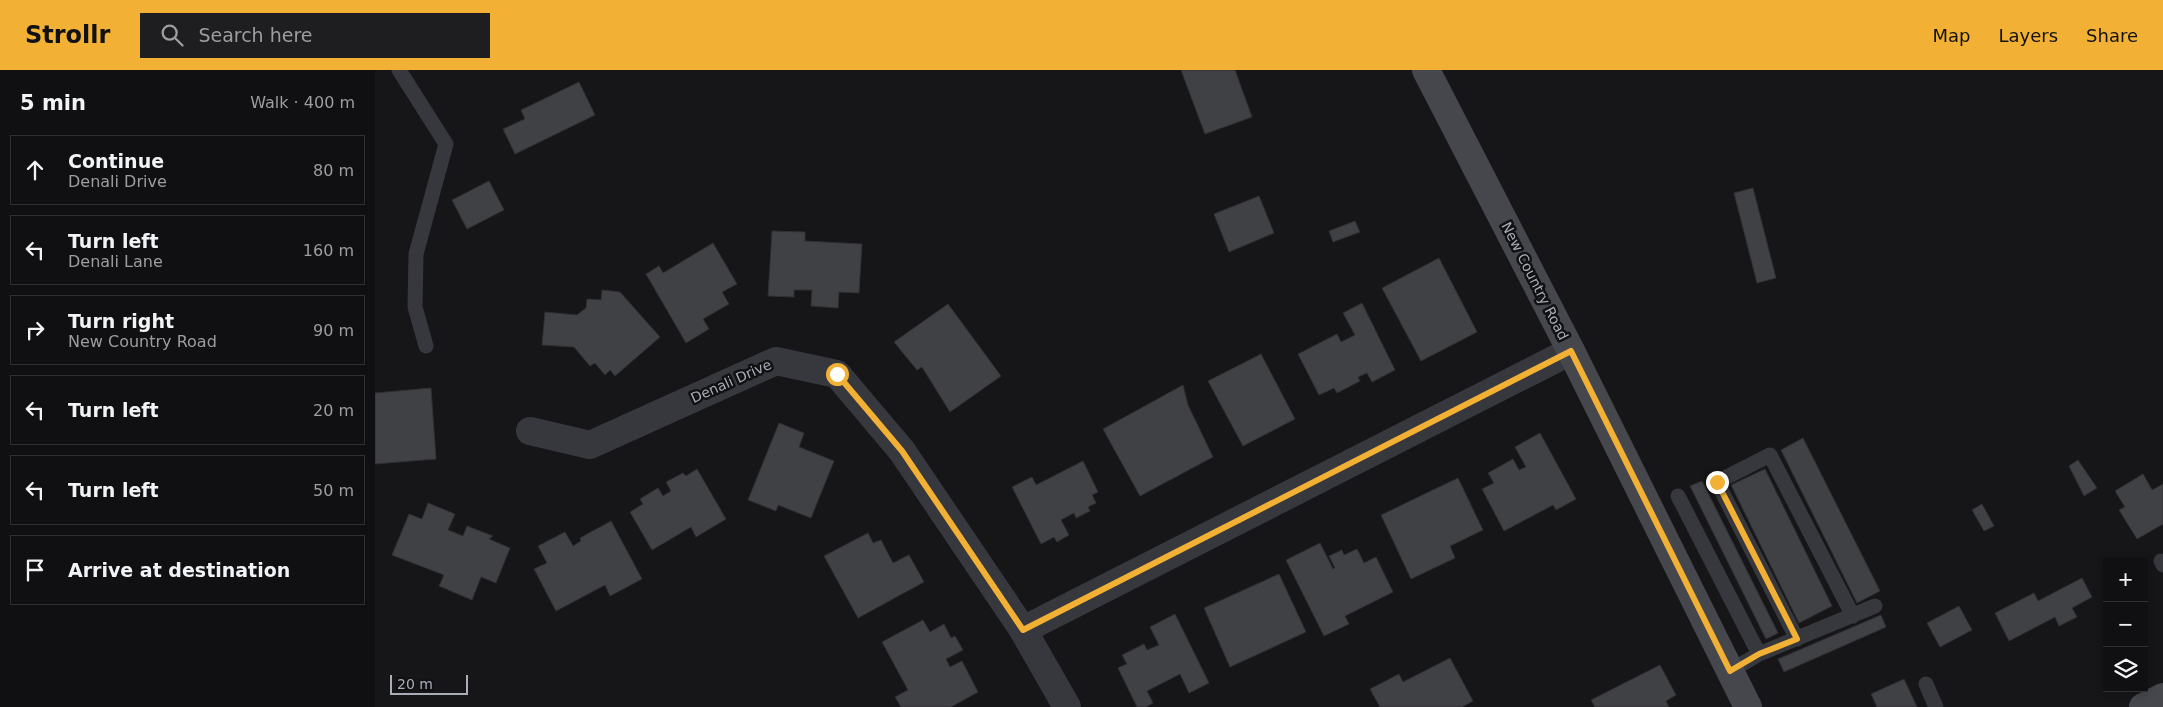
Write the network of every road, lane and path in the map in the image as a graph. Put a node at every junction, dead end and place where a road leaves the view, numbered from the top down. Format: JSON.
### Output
{"nodes":[{"id":1,"x":399,"y":70,"type":"edge"},
{"id":2,"x":1426,"y":70,"type":"edge"},
{"id":3,"x":426,"y":346,"type":"dead end"},
{"id":4,"x":1571,"y":351,"type":"junction"},
{"id":5,"x":530,"y":431,"type":"dead end"},
{"id":6,"x":1678,"y":496,"type":"dead end"},
{"id":7,"x":1875,"y":606,"type":"dead end"},
{"id":8,"x":1853,"y":616,"type":"junction"},
{"id":9,"x":1023,"y":630,"type":"junction"},
{"id":10,"x":1797,"y":639,"type":"junction"},
{"id":11,"x":1759,"y":654,"type":"junction"},
{"id":12,"x":1730,"y":671,"type":"junction"},
{"id":13,"x":1927,"y":684,"type":"dead end"},
{"id":14,"x":2163,"y":697,"type":"edge"},
{"id":15,"x":1067,"y":707,"type":"edge"},
{"id":16,"x":1748,"y":707,"type":"edge"},
{"id":17,"x":1936,"y":707,"type":"edge"},
{"id":18,"x":2143,"y":707,"type":"edge"}],
"edges":[{"from":1,"to":3,"type":"lane"},
{"from":2,"to":4,"type":"street","name":"New Country Road"},
{"from":4,"to":9,"type":"street"},
{"from":4,"to":12,"type":"street","name":"New Country Road"},
{"from":5,"to":9,"type":"street","name":"Denali Drive"},
{"from":6,"to":11,"type":"lane"},
{"from":7,"to":8,"type":"lane"},
{"from":8,"to":10,"type":"lane"},
{"from":8,"to":10,"type":"lane"},
{"from":9,"to":15,"type":"street","name":"Denali Drive"},
{"from":10,"to":11,"type":"lane"},
{"from":11,"to":12,"type":"lane"},
{"from":12,"to":16,"type":"street","name":"New Country Road"},
{"from":13,"to":17,"type":"lane"},
{"from":14,"to":18,"type":"street"}]}
